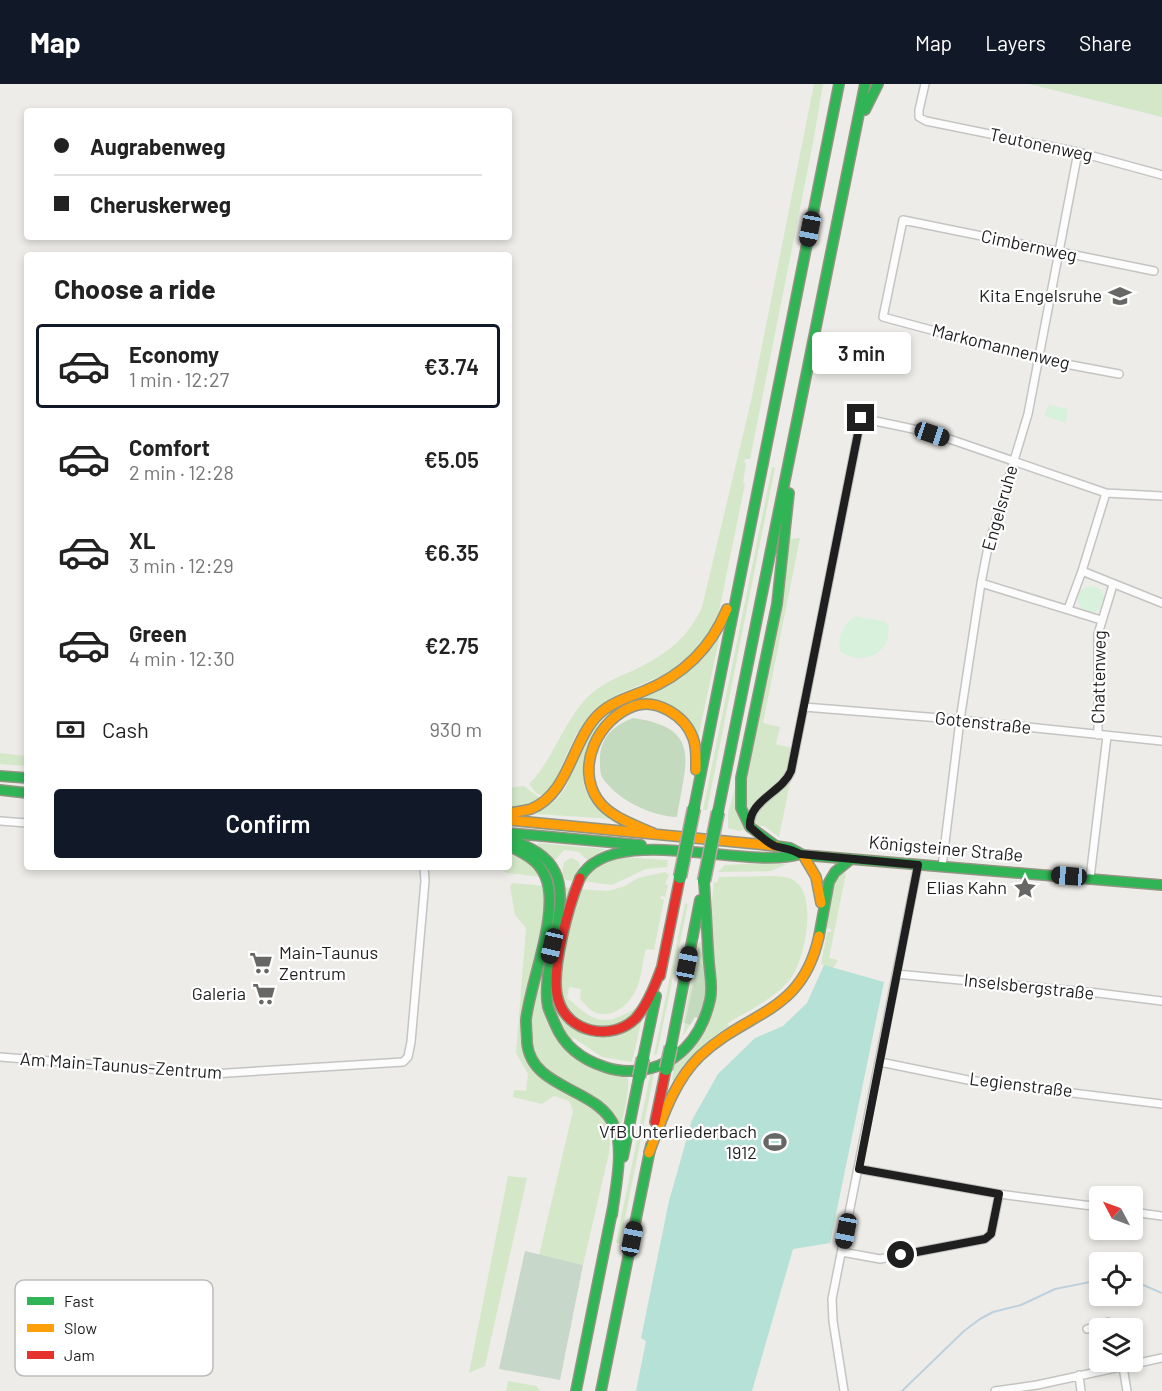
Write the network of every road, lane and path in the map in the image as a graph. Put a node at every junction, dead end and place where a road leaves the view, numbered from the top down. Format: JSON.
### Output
{"nodes":[{"id":1,"x":839,"y":84,"type":"edge"},
{"id":2,"x":866,"y":84,"type":"edge"},
{"id":3,"x":878,"y":84,"type":"edge"},
{"id":4,"x":925,"y":84,"type":"edge"},
{"id":5,"x":857,"y":125,"type":"junction"},
{"id":6,"x":1078,"y":152,"type":"junction"},
{"id":7,"x":1162,"y":175,"type":"edge"},
{"id":8,"x":1059,"y":252,"type":"junction"},
{"id":9,"x":1154,"y":272,"type":"dead end"},
{"id":10,"x":883,"y":317,"type":"joint"},
{"id":11,"x":1039,"y":359,"type":"junction"},
{"id":12,"x":1119,"y":374,"type":"dead end"},
{"id":13,"x":793,"y":444,"type":"junction"},
{"id":14,"x":1013,"y":462,"type":"junction"},
{"id":15,"x":1106,"y":493,"type":"junction"},
{"id":16,"x":1162,"y":496,"type":"edge"},
{"id":17,"x":741,"y":571,"type":"junction"},
{"id":18,"x":1082,"y":571,"type":"junction"},
{"id":19,"x":981,"y":583,"type":"junction"},
{"id":20,"x":1113,"y":585,"type":"junction"},
{"id":21,"x":1162,"y":603,"type":"edge"},
{"id":22,"x":1068,"y":609,"type":"junction"},
{"id":23,"x":1101,"y":620,"type":"junction"},
{"id":24,"x":804,"y":707,"type":"junction"},
{"id":25,"x":960,"y":720,"type":"junction"},
{"id":26,"x":1098,"y":735,"type":"junction"},
{"id":27,"x":1107,"y":736,"type":"junction"},
{"id":28,"x":1162,"y":741,"type":"edge"},
{"id":29,"x":0,"y":776,"type":"edge"},
{"id":30,"x":24,"y":778,"type":"edge"},
{"id":31,"x":0,"y":790,"type":"edge"},
{"id":32,"x":24,"y":793,"type":"edge"},
{"id":33,"x":694,"y":808,"type":"junction"},
{"id":34,"x":512,"y":813,"type":"edge"},
{"id":35,"x":512,"y":820,"type":"edge"},
{"id":36,"x":0,"y":821,"type":"edge"},
{"id":37,"x":24,"y":823,"type":"edge"},
{"id":38,"x":750,"y":827,"type":"junction"},
{"id":39,"x":512,"y":833,"type":"edge"},
{"id":40,"x":653,"y":833,"type":"junction"},
{"id":41,"x":512,"y":839,"type":"edge"},
{"id":42,"x":776,"y":846,"type":"junction"},
{"id":43,"x":512,"y":848,"type":"edge"},
{"id":44,"x":668,"y":850,"type":"junction"},
{"id":45,"x":801,"y":855,"type":"junction"},
{"id":46,"x":851,"y":859,"type":"junction"},
{"id":47,"x":918,"y":865,"type":"junction"},
{"id":48,"x":942,"y":867,"type":"junction"},
{"id":49,"x":424,"y":870,"type":"edge"},
{"id":50,"x":1090,"y":878,"type":"junction"},
{"id":51,"x":704,"y":881,"type":"junction"},
{"id":52,"x":1162,"y":885,"type":"edge"},
{"id":53,"x":822,"y":916,"type":"junction"},
{"id":54,"x":661,"y":969,"type":"junction"},
{"id":55,"x":896,"y":974,"type":"junction"},
{"id":56,"x":1162,"y":1001,"type":"edge"},
{"id":57,"x":0,"y":1057,"type":"edge"},
{"id":58,"x":880,"y":1062,"type":"junction"},
{"id":59,"x":1162,"y":1104,"type":"edge"},
{"id":60,"x":649,"y":1153,"type":"junction"},
{"id":61,"x":859,"y":1169,"type":"junction"},
{"id":62,"x":999,"y":1194,"type":"junction"},
{"id":63,"x":1089,"y":1206,"type":"edge"},
{"id":64,"x":1143,"y":1213,"type":"edge"},
{"id":65,"x":612,"y":1215,"type":"junction"},
{"id":66,"x":1162,"y":1216,"type":"edge"},
{"id":67,"x":842,"y":1252,"type":"junction"},
{"id":68,"x":1162,"y":1358,"type":"edge"},
{"id":69,"x":1143,"y":1361,"type":"edge"},
{"id":70,"x":1091,"y":1372,"type":"edge"},
{"id":71,"x":1121,"y":1372,"type":"edge"},
{"id":72,"x":1079,"y":1375,"type":"junction"},
{"id":73,"x":1037,"y":1388,"type":"edge"},
{"id":74,"x":576,"y":1391,"type":"edge"},
{"id":75,"x":601,"y":1391,"type":"edge"},
{"id":76,"x":844,"y":1391,"type":"edge"},
{"id":77,"x":995,"y":1391,"type":"edge"},
{"id":78,"x":1081,"y":1391,"type":"edge"},
{"id":79,"x":1127,"y":1391,"type":"edge"}],
"edges":[{"from":1,"to":17,"type":"main road"},
{"from":2,"to":5,"type":"main road"},
{"from":3,"to":5,"type":"main road"},
{"from":4,"to":6,"type":"street","name":"Teutonenweg"},
{"from":5,"to":13,"type":"main road"},
{"from":6,"to":7,"type":"street","name":"Teutonenweg"},
{"from":6,"to":8,"type":"street","name":"Engelsruhe"},
{"from":8,"to":9,"type":"street","name":"Cimbernweg"},
{"from":8,"to":10,"type":"street","name":"Cimbernweg"},
{"from":8,"to":11,"type":"street","name":"Engelsruhe"},
{"from":10,"to":11,"type":"street","name":"Markomannenweg"},
{"from":11,"to":12,"type":"street","name":"Markomannenweg"},
{"from":11,"to":14,"type":"street","name":"Engelsruhe"},
{"from":13,"to":38,"type":"main road"},
{"from":13,"to":51,"type":"main road","bridge":true},
{"from":14,"to":15,"type":"street"},
{"from":14,"to":19,"type":"street","name":"Engelsruhe"},
{"from":14,"to":24,"type":"street"},
{"from":15,"to":16,"type":"street"},
{"from":15,"to":18,"type":"street"},
{"from":17,"to":33,"type":"main road"},
{"from":17,"to":34,"type":"main road"},
{"from":18,"to":20,"type":"street"},
{"from":18,"to":22,"type":"street"},
{"from":19,"to":22,"type":"street"},
{"from":19,"to":25,"type":"street","name":"Engelsruhe"},
{"from":20,"to":21,"type":"street"},
{"from":20,"to":23,"type":"street","name":"Chattenweg"},
{"from":22,"to":23,"type":"street"},
{"from":23,"to":26,"type":"street","name":"Chattenweg"},
{"from":24,"to":25,"type":"street","name":"Gotenstraße"},
{"from":24,"to":38,"type":"street"},
{"from":25,"to":26,"type":"street","name":"Gotenstraße"},
{"from":25,"to":48,"type":"street","name":"Engelsruhe"},
{"from":26,"to":27,"type":"street","name":"Gotenstraße"},
{"from":27,"to":28,"type":"street","name":"Gotenstraße"},
{"from":27,"to":50,"type":"street","name":"Chattenweg"},
{"from":29,"to":30,"type":"main road"},
{"from":31,"to":32,"type":"main road"},
{"from":33,"to":40,"type":"main road"},
{"from":33,"to":54,"type":"main road","bridge":true},
{"from":35,"to":40,"type":"main road"},
{"from":36,"to":37,"type":"street"},
{"from":38,"to":42,"type":"main road"},
{"from":39,"to":44,"type":"main road"},
{"from":40,"to":42,"type":"main road"},
{"from":41,"to":51,"type":"main road"},
{"from":42,"to":45,"type":"main road"},
{"from":43,"to":65,"type":"main road"},
{"from":44,"to":45,"type":"main road"},
{"from":44,"to":54,"type":"main road"},
{"from":45,"to":46,"type":"main road","name":"Königsteiner Straße"},
{"from":45,"to":53,"type":"main road"},
{"from":46,"to":47,"type":"main road","name":"Königsteiner Straße"},
{"from":46,"to":53,"type":"main road"},
{"from":47,"to":48,"type":"main road","name":"Königsteiner Straße"},
{"from":47,"to":55,"type":"street"},
{"from":48,"to":50,"type":"main road","name":"Königsteiner Straße"},
{"from":49,"to":57,"type":"street","name":"Am Main-Taunus-Zentrum"},
{"from":50,"to":52,"type":"main road","name":"Königsteiner Straße"},
{"from":51,"to":60,"type":"main road","bridge":true},
{"from":53,"to":60,"type":"main road"},
{"from":54,"to":65,"type":"main road","bridge":true},
{"from":55,"to":56,"type":"street","name":"Inselsbergstraße"},
{"from":55,"to":58,"type":"street"},
{"from":58,"to":59,"type":"street","name":"Legienstraße"},
{"from":58,"to":61,"type":"street"},
{"from":60,"to":75,"type":"main road"},
{"from":61,"to":62,"type":"street"},
{"from":61,"to":67,"type":"street"},
{"from":62,"to":63,"type":"street"},
{"from":62,"to":67,"type":"street"},
{"from":64,"to":66,"type":"street"},
{"from":65,"to":74,"type":"main road"},
{"from":67,"to":76,"type":"street"},
{"from":68,"to":69,"type":"street"},
{"from":70,"to":72,"type":"street"},
{"from":71,"to":79,"type":"street"},
{"from":72,"to":73,"type":"street"},
{"from":72,"to":78,"type":"street"},
{"from":73,"to":77,"type":"street"}]}
